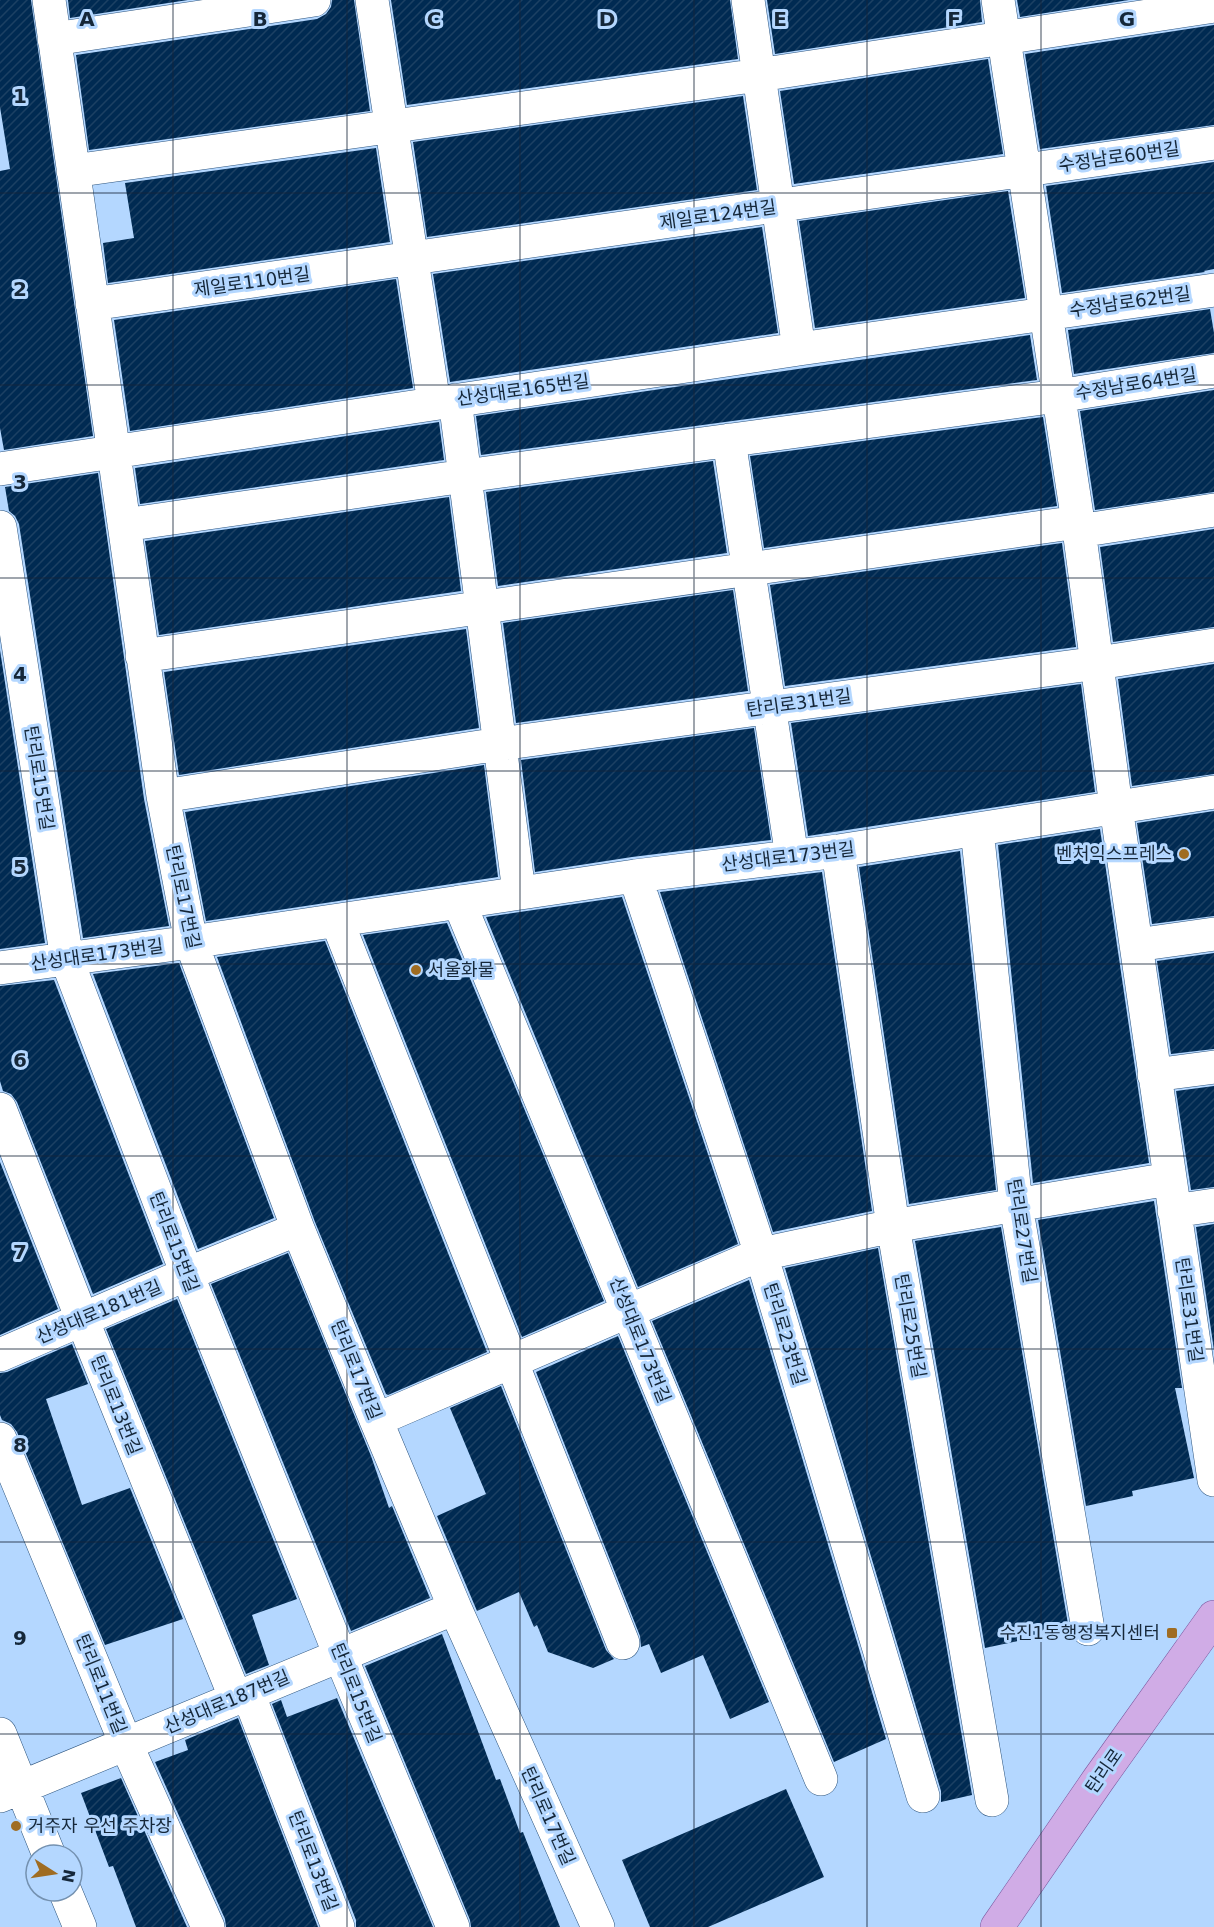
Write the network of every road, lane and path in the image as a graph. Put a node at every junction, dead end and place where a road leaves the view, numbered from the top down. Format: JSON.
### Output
{"nodes":[{"id":1,"x":49,"y":0,"type":"edge"},
{"id":2,"x":314,"y":0,"type":"edge"},
{"id":3,"x":372,"y":0,"type":"edge"},
{"id":4,"x":748,"y":0,"type":"edge"},
{"id":5,"x":998,"y":0,"type":"edge"},
{"id":6,"x":1214,"y":6,"type":"edge"},
{"id":7,"x":54,"y":39,"type":"junction"},
{"id":8,"x":1004,"y":39,"type":"junction"},
{"id":9,"x":759,"y":75,"type":"junction"},
{"id":10,"x":391,"y":126,"type":"junction"},
{"id":11,"x":1214,"y":143,"type":"edge"},
{"id":12,"x":73,"y":171,"type":"junction"},
{"id":13,"x":1024,"y":171,"type":"junction"},
{"id":14,"x":778,"y":206,"type":"junction"},
{"id":15,"x":412,"y":259,"type":"junction"},
{"id":16,"x":1214,"y":290,"type":"edge"},
{"id":17,"x":92,"y":304,"type":"junction"},
{"id":18,"x":1046,"y":315,"type":"junction"},
{"id":19,"x":799,"y":349,"type":"junction"},
{"id":20,"x":1214,"y":371,"type":"edge"},
{"id":21,"x":1058,"y":396,"type":"junction"},
{"id":22,"x":445,"y":402,"type":"junction"},
{"id":23,"x":729,"y":440,"type":"junction"},
{"id":24,"x":113,"y":451,"type":"junction"},
{"id":25,"x":0,"y":468,"type":"edge"},
{"id":26,"x":465,"y":476,"type":"junction"},
{"id":27,"x":1214,"y":510,"type":"edge"},
{"id":28,"x":124,"y":525,"type":"junction"},
{"id":29,"x":0,"y":527,"type":"edge"},
{"id":30,"x":1079,"y":527,"type":"junction"},
{"id":31,"x":748,"y":570,"type":"junction"},
{"id":32,"x":482,"y":609,"type":"junction"},
{"id":33,"x":1214,"y":645,"type":"edge"},
{"id":34,"x":142,"y":656,"type":"junction"},
{"id":35,"x":1098,"y":663,"type":"junction"},
{"id":36,"x":769,"y":707,"type":"junction"},
{"id":37,"x":499,"y":744,"type":"junction"},
{"id":38,"x":1214,"y":792,"type":"edge"},
{"id":39,"x":163,"y":796,"type":"junction"},
{"id":40,"x":1116,"y":807,"type":"junction"},
{"id":41,"x":977,"y":829,"type":"junction"},
{"id":42,"x":838,"y":851,"type":"junction"},
{"id":43,"x":792,"y":857,"type":"junction"},
{"id":44,"x":635,"y":876,"type":"junction"},
{"id":45,"x":519,"y":892,"type":"junction"},
{"id":46,"x":459,"y":902,"type":"junction"},
{"id":47,"x":337,"y":921,"type":"junction"},
{"id":48,"x":1214,"y":934,"type":"edge"},
{"id":49,"x":191,"y":942,"type":"junction"},
{"id":50,"x":1136,"y":945,"type":"junction"},
{"id":51,"x":67,"y":960,"type":"junction"},
{"id":52,"x":0,"y":968,"type":"edge"},
{"id":53,"x":1214,"y":1067,"type":"edge"},
{"id":54,"x":1154,"y":1076,"type":"junction"},
{"id":55,"x":0,"y":1109,"type":"edge"},
{"id":56,"x":1169,"y":1179,"type":"junction"},
{"id":57,"x":1016,"y":1205,"type":"junction"},
{"id":58,"x":1214,"y":1205,"type":"edge"},
{"id":59,"x":1174,"y":1211,"type":"junction"},
{"id":60,"x":893,"y":1226,"type":"junction"},
{"id":61,"x":298,"y":1229,"type":"junction"},
{"id":62,"x":761,"y":1254,"type":"junction"},
{"id":63,"x":187,"y":1274,"type":"junction"},
{"id":64,"x":628,"y":1311,"type":"junction"},
{"id":65,"x":82,"y":1320,"type":"junction"},
{"id":66,"x":0,"y":1355,"type":"edge"},
{"id":67,"x":512,"y":1361,"type":"junction"},
{"id":68,"x":376,"y":1420,"type":"junction"},
{"id":69,"x":0,"y":1439,"type":"edge"},
{"id":70,"x":1214,"y":1480,"type":"edge"},
{"id":71,"x":455,"y":1608,"type":"junction"},
{"id":72,"x":1214,"y":1617,"type":"edge"},
{"id":73,"x":1088,"y":1629,"type":"dead end"},
{"id":74,"x":623,"y":1643,"type":"dead end"},
{"id":75,"x":340,"y":1655,"type":"junction"},
{"id":76,"x":242,"y":1696,"type":"junction"},
{"id":77,"x":0,"y":1734,"type":"edge"},
{"id":78,"x":126,"y":1744,"type":"junction"},
{"id":79,"x":821,"y":1779,"type":"dead end"},
{"id":80,"x":11,"y":1792,"type":"edge"},
{"id":81,"x":923,"y":1796,"type":"dead end"},
{"id":82,"x":992,"y":1800,"type":"dead end"},
{"id":83,"x":43,"y":1843,"type":"edge"},
{"id":84,"x":70,"y":1903,"type":"edge"},
{"id":85,"x":80,"y":1927,"type":"edge"},
{"id":86,"x":208,"y":1927,"type":"edge"},
{"id":87,"x":338,"y":1927,"type":"edge"},
{"id":88,"x":453,"y":1927,"type":"edge"},
{"id":89,"x":598,"y":1927,"type":"edge"},
{"id":90,"x":997,"y":1927,"type":"edge"}],
"edges":[{"from":1,"to":7,"type":"street"},
{"from":2,"to":7,"type":"street"},
{"from":3,"to":10,"type":"street"},
{"from":4,"to":9,"type":"street"},
{"from":5,"to":8,"type":"street"},
{"from":6,"to":8,"type":"street"},
{"from":7,"to":12,"type":"street"},
{"from":8,"to":9,"type":"street"},
{"from":8,"to":13,"type":"street"},
{"from":9,"to":10,"type":"street"},
{"from":9,"to":14,"type":"street"},
{"from":10,"to":12,"type":"street"},
{"from":10,"to":15,"type":"street"},
{"from":11,"to":13,"type":"street","name":"수정남로60번길"},
{"from":12,"to":17,"type":"street"},
{"from":13,"to":14,"type":"street","name":"제일로124번길"},
{"from":13,"to":18,"type":"street"},
{"from":14,"to":15,"type":"street","name":"제일로124번길"},
{"from":14,"to":19,"type":"street"},
{"from":15,"to":17,"type":"street","name":"제일로110번길"},
{"from":15,"to":22,"type":"street"},
{"from":16,"to":18,"type":"street","name":"수정남로62번길"},
{"from":17,"to":24,"type":"street"},
{"from":18,"to":19,"type":"street","name":"산성대로165번길"},
{"from":18,"to":21,"type":"street","name":"탄리로31번길"},
{"from":19,"to":22,"type":"street","name":"산성대로165번길"},
{"from":20,"to":21,"type":"street","name":"수정남로64번길"},
{"from":21,"to":23,"type":"street"},
{"from":21,"to":30,"type":"street","name":"탄리로31번길"},
{"from":22,"to":24,"type":"street","name":"산성대로165번길"},
{"from":22,"to":26,"type":"street"},
{"from":23,"to":26,"type":"street"},
{"from":23,"to":31,"type":"street"},
{"from":24,"to":25,"type":"street","name":"산성대로165번길"},
{"from":24,"to":28,"type":"street","name":"탄리로17번길"},
{"from":26,"to":28,"type":"street"},
{"from":26,"to":32,"type":"street"},
{"from":27,"to":30,"type":"street"},
{"from":28,"to":34,"type":"street","name":"탄리로17번길"},
{"from":29,"to":51,"type":"street","name":"탄리로15번길"},
{"from":30,"to":31,"type":"street"},
{"from":30,"to":35,"type":"street","name":"탄리로31번길"},
{"from":31,"to":32,"type":"street"},
{"from":31,"to":36,"type":"street"},
{"from":32,"to":34,"type":"street"},
{"from":32,"to":37,"type":"street"},
{"from":33,"to":35,"type":"street"},
{"from":34,"to":39,"type":"street","name":"탄리로17번길"},
{"from":35,"to":36,"type":"street","name":"탄리로31번길"},
{"from":35,"to":40,"type":"street","name":"탄리로31번길"},
{"from":36,"to":37,"type":"street","name":"탄리로31번길"},
{"from":36,"to":43,"type":"street"},
{"from":37,"to":39,"type":"street"},
{"from":37,"to":45,"type":"street"},
{"from":38,"to":40,"type":"street","name":"산성대로173번길"},
{"from":39,"to":49,"type":"street","name":"탄리로17번길"},
{"from":40,"to":41,"type":"street","name":"산성대로173번길"},
{"from":40,"to":50,"type":"street","name":"탄리로31번길"},
{"from":41,"to":42,"type":"street","name":"산성대로173번길"},
{"from":41,"to":57,"type":"street","name":"탄리로27번길"},
{"from":42,"to":43,"type":"street","name":"산성대로173번길"},
{"from":42,"to":60,"type":"street","name":"탄리로25번길"},
{"from":43,"to":44,"type":"street","name":"산성대로173번길"},
{"from":44,"to":45,"type":"street","name":"산성대로173번길"},
{"from":44,"to":62,"type":"street","name":"탄리로23번길"},
{"from":45,"to":46,"type":"street","name":"산성대로173번길"},
{"from":46,"to":47,"type":"street","name":"산성대로173번길"},
{"from":46,"to":64,"type":"street","name":"산성대로173번길"},
{"from":47,"to":49,"type":"street","name":"산성대로173번길"},
{"from":47,"to":67,"type":"street"},
{"from":48,"to":50,"type":"street"},
{"from":49,"to":51,"type":"street","name":"산성대로173번길"},
{"from":49,"to":61,"type":"street","name":"탄리로17번길"},
{"from":50,"to":54,"type":"street","name":"탄리로31번길"},
{"from":51,"to":52,"type":"street","name":"산성대로173번길"},
{"from":51,"to":63,"type":"street","name":"탄리로15번길"},
{"from":53,"to":54,"type":"street"},
{"from":54,"to":56,"type":"street","name":"탄리로31번길"},
{"from":55,"to":65,"type":"street","name":"탄리로13번길"},
{"from":56,"to":57,"type":"street"},
{"from":56,"to":59,"type":"street","name":"탄리로31번길"},
{"from":57,"to":60,"type":"street"},
{"from":57,"to":73,"type":"street","name":"탄리로27번길"},
{"from":58,"to":59,"type":"street"},
{"from":59,"to":70,"type":"street","name":"탄리로31번길"},
{"from":60,"to":62,"type":"street"},
{"from":60,"to":82,"type":"street","name":"탄리로25번길"},
{"from":61,"to":63,"type":"street","name":"산성대로181번길"},
{"from":61,"to":68,"type":"street","name":"탄리로17번길"},
{"from":62,"to":64,"type":"street"},
{"from":62,"to":81,"type":"street","name":"탄리로23번길"},
{"from":63,"to":65,"type":"street","name":"산성대로181번길"},
{"from":63,"to":75,"type":"street","name":"탄리로15번길"},
{"from":64,"to":67,"type":"street"},
{"from":64,"to":79,"type":"street","name":"산성대로173번길"},
{"from":65,"to":66,"type":"street","name":"산성대로181번길"},
{"from":65,"to":76,"type":"street","name":"탄리로13번길"},
{"from":67,"to":68,"type":"street"},
{"from":67,"to":74,"type":"street"},
{"from":68,"to":71,"type":"street","name":"탄리로17번길"},
{"from":69,"to":78,"type":"street","name":"탄리로11번길"},
{"from":71,"to":75,"type":"street","name":"산성대로187번길"},
{"from":71,"to":89,"type":"street","name":"탄리로17번길"},
{"from":72,"to":90,"type":"main road","name":"탄리로"},
{"from":75,"to":76,"type":"street","name":"산성대로187번길"},
{"from":75,"to":88,"type":"street","name":"탄리로15번길"},
{"from":76,"to":78,"type":"street","name":"산성대로187번길"},
{"from":76,"to":87,"type":"street","name":"탄리로13번길"},
{"from":77,"to":80,"type":"street"},
{"from":78,"to":80,"type":"street","name":"산성대로187번길"},
{"from":78,"to":86,"type":"street","name":"탄리로11번길"},
{"from":80,"to":83,"type":"street"},
{"from":84,"to":85,"type":"street"}]}
